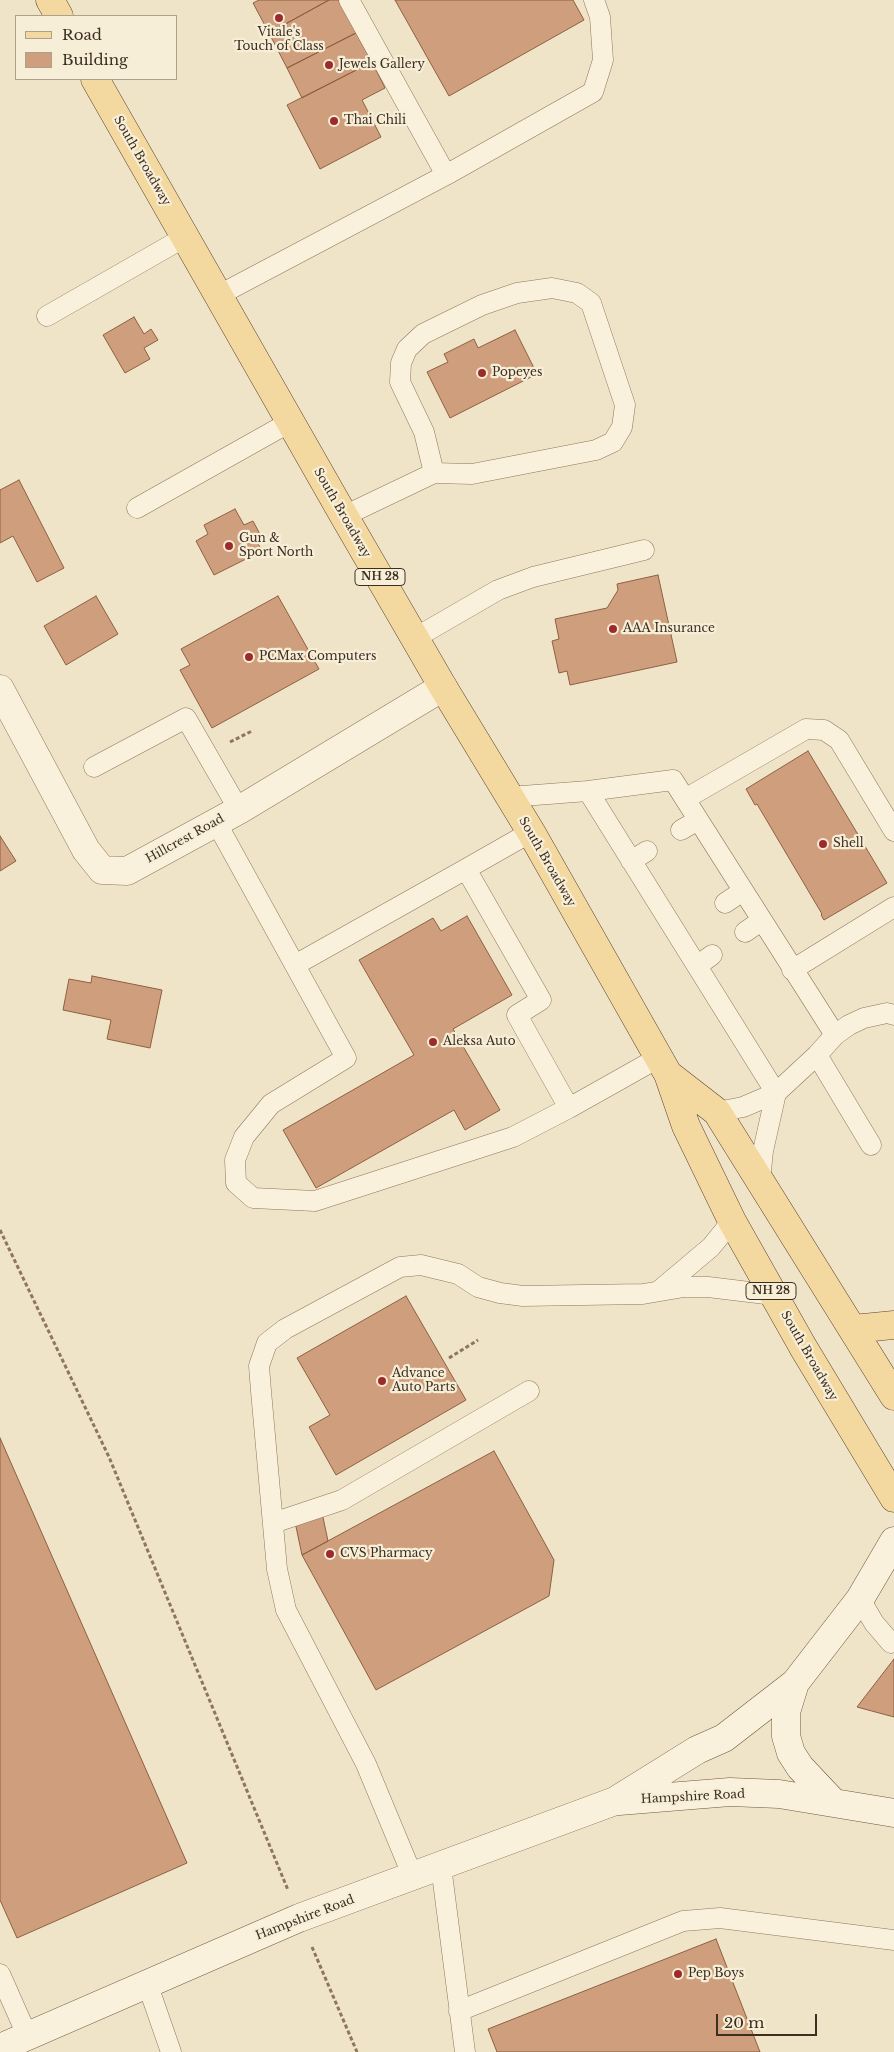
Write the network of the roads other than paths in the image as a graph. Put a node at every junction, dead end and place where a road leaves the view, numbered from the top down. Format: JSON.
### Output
{"nodes":[{"id":1,"x":50,"y":0,"type":"edge"},
{"id":2,"x":349,"y":0,"type":"edge"},
{"id":3,"x":594,"y":0,"type":"edge"},
{"id":4,"x":58,"y":15,"type":"edge"},
{"id":5,"x":96,"y":80,"type":"edge"},
{"id":6,"x":446,"y":175,"type":"junction"},
{"id":7,"x":185,"y":237,"type":"junction"},
{"id":8,"x":219,"y":296,"type":"junction"},
{"id":9,"x":47,"y":316,"type":"dead end"},
{"id":10,"x":290,"y":422,"type":"junction"},
{"id":11,"x":434,"y":473,"type":"junction"},
{"id":12,"x":137,"y":508,"type":"dead end"},
{"id":13,"x":344,"y":516,"type":"junction"},
{"id":14,"x":644,"y":550,"type":"dead end"},
{"id":15,"x":415,"y":638,"type":"junction"},
{"id":16,"x":443,"y":687,"type":"junction"},
{"id":17,"x":0,"y":689,"type":"edge"},
{"id":18,"x":94,"y":767,"type":"dead end"},
{"id":19,"x":588,"y":791,"type":"junction"},
{"id":20,"x":509,"y":798,"type":"junction"},
{"id":21,"x":685,"y":799,"type":"junction"},
{"id":22,"x":227,"y":816,"type":"junction"},
{"id":23,"x":894,"y":830,"type":"edge"},
{"id":24,"x":531,"y":832,"type":"junction"},
{"id":25,"x":466,"y":869,"type":"junction"},
{"id":26,"x":743,"y":891,"type":"junction"},
{"id":27,"x":725,"y":903,"type":"dead end"},
{"id":28,"x":894,"y":907,"type":"edge"},
{"id":29,"x":781,"y":963,"type":"junction"},
{"id":30,"x":295,"y":965,"type":"junction"},
{"id":31,"x":894,"y":1015,"type":"edge"},
{"id":32,"x":835,"y":1035,"type":"junction"},
{"id":33,"x":817,"y":1055,"type":"junction"},
{"id":34,"x":663,"y":1066,"type":"junction"},
{"id":35,"x":776,"y":1093,"type":"junction"},
{"id":36,"x":570,"y":1108,"type":"junction"},
{"id":37,"x":718,"y":1112,"type":"junction"},
{"id":38,"x":871,"y":1145,"type":"dead end"},
{"id":39,"x":760,"y":1180,"type":"junction"},
{"id":40,"x":732,"y":1222,"type":"junction"},
{"id":41,"x":660,"y":1290,"type":"junction"},
{"id":42,"x":774,"y":1295,"type":"junction"},
{"id":43,"x":894,"y":1325,"type":"edge"},
{"id":44,"x":854,"y":1329,"type":"junction"},
{"id":45,"x":528,"y":1392,"type":"dead end"},
{"id":46,"x":894,"y":1396,"type":"edge"},
{"id":47,"x":894,"y":1498,"type":"edge"},
{"id":48,"x":274,"y":1523,"type":"junction"},
{"id":49,"x":894,"y":1541,"type":"edge"},
{"id":50,"x":860,"y":1599,"type":"junction"},
{"id":51,"x":891,"y":1643,"type":"dead end"},
{"id":52,"x":795,"y":1682,"type":"junction"},
{"id":53,"x":614,"y":1802,"type":"junction"},
{"id":54,"x":832,"y":1802,"type":"junction"},
{"id":55,"x":894,"y":1813,"type":"edge"},
{"id":56,"x":441,"y":1866,"type":"junction"},
{"id":57,"x":413,"y":1877,"type":"junction"},
{"id":58,"x":894,"y":1940,"type":"edge"},
{"id":59,"x":0,"y":1974,"type":"edge"},
{"id":60,"x":147,"y":1983,"type":"junction"},
{"id":61,"x":459,"y":2011,"type":"junction"},
{"id":62,"x":27,"y":2035,"type":"junction"},
{"id":63,"x":0,"y":2048,"type":"edge"},
{"id":64,"x":171,"y":2052,"type":"edge"},
{"id":65,"x":466,"y":2052,"type":"edge"}],
"edges":[{"from":1,"to":4,"type":"main road"},
{"from":2,"to":6,"type":"lane"},
{"from":3,"to":6,"type":"lane"},
{"from":5,"to":7,"type":"main road","name":"South Broadway","number":"NH 28"},
{"from":6,"to":8,"type":"lane"},
{"from":7,"to":8,"type":"main road","name":"South Broadway","number":"NH 28"},
{"from":7,"to":9,"type":"lane"},
{"from":8,"to":10,"type":"main road","name":"South Broadway","number":"NH 28"},
{"from":10,"to":12,"type":"lane"},
{"from":10,"to":13,"type":"main road","name":"South Broadway","number":"NH 28"},
{"from":11,"to":11,"type":"lane"},
{"from":11,"to":13,"type":"lane"},
{"from":13,"to":15,"type":"main road","name":"South Broadway","number":"NH 28"},
{"from":14,"to":15,"type":"lane"},
{"from":15,"to":16,"type":"main road","name":"South Broadway","number":"NH 28"},
{"from":16,"to":20,"type":"main road","name":"South Broadway","number":"NH 28"},
{"from":16,"to":22,"type":"street","name":"Hillcrest Road"},
{"from":17,"to":22,"type":"street","name":"Hillcrest Road"},
{"from":18,"to":22,"type":"lane"},
{"from":19,"to":20,"type":"lane"},
{"from":19,"to":21,"type":"lane"},
{"from":19,"to":35,"type":"lane"},
{"from":20,"to":24,"type":"main road","name":"South Broadway","number":"NH 28"},
{"from":21,"to":23,"type":"lane"},
{"from":21,"to":26,"type":"lane"},
{"from":22,"to":30,"type":"lane"},
{"from":24,"to":25,"type":"lane"},
{"from":24,"to":34,"type":"main road","name":"South Broadway","number":"NH 28"},
{"from":25,"to":30,"type":"lane"},
{"from":25,"to":36,"type":"lane"},
{"from":26,"to":27,"type":"lane"},
{"from":26,"to":29,"type":"lane"},
{"from":28,"to":29,"type":"lane"},
{"from":29,"to":32,"type":"lane"},
{"from":30,"to":36,"type":"lane"},
{"from":31,"to":32,"type":"lane"},
{"from":32,"to":33,"type":"lane"},
{"from":33,"to":35,"type":"lane"},
{"from":33,"to":38,"type":"lane"},
{"from":34,"to":36,"type":"lane"},
{"from":34,"to":37,"type":"main road","name":"South Broadway","number":"NH 28"},
{"from":34,"to":40,"type":"main road","name":"South Broadway","number":"NH 28"},
{"from":35,"to":37,"type":"lane"},
{"from":35,"to":39,"type":"lane"},
{"from":37,"to":39,"type":"main road","name":"South Broadway","number":"NH 28"},
{"from":39,"to":44,"type":"main road","name":"South Broadway","number":"NH 28"},
{"from":40,"to":41,"type":"lane"},
{"from":40,"to":42,"type":"main road","name":"South Broadway","number":"NH 28"},
{"from":41,"to":42,"type":"lane"},
{"from":41,"to":48,"type":"lane"},
{"from":42,"to":47,"type":"main road","name":"South Broadway","number":"NH 28"},
{"from":43,"to":44,"type":"main road"},
{"from":44,"to":46,"type":"main road","name":"South Broadway","number":"NH 28"},
{"from":45,"to":48,"type":"lane"},
{"from":48,"to":57,"type":"lane"},
{"from":49,"to":50,"type":"street","name":"Hampshire Road"},
{"from":50,"to":51,"type":"lane"},
{"from":50,"to":52,"type":"street","name":"Hampshire Road"},
{"from":52,"to":53,"type":"street","name":"Hampshire Road"},
{"from":52,"to":54,"type":"street","name":"Hampshire Road"},
{"from":53,"to":54,"type":"street","name":"Hampshire Road"},
{"from":53,"to":56,"type":"street","name":"Hampshire Road"},
{"from":54,"to":55,"type":"street","name":"Hampshire Road"},
{"from":56,"to":57,"type":"street","name":"Hampshire Road"},
{"from":56,"to":61,"type":"lane"},
{"from":57,"to":60,"type":"street","name":"Hampshire Road"},
{"from":58,"to":61,"type":"lane"},
{"from":59,"to":62,"type":"lane"},
{"from":60,"to":62,"type":"street","name":"Hampshire Road"},
{"from":60,"to":64,"type":"lane"},
{"from":61,"to":65,"type":"lane"},
{"from":62,"to":63,"type":"street","name":"Hampshire Road"}]}
